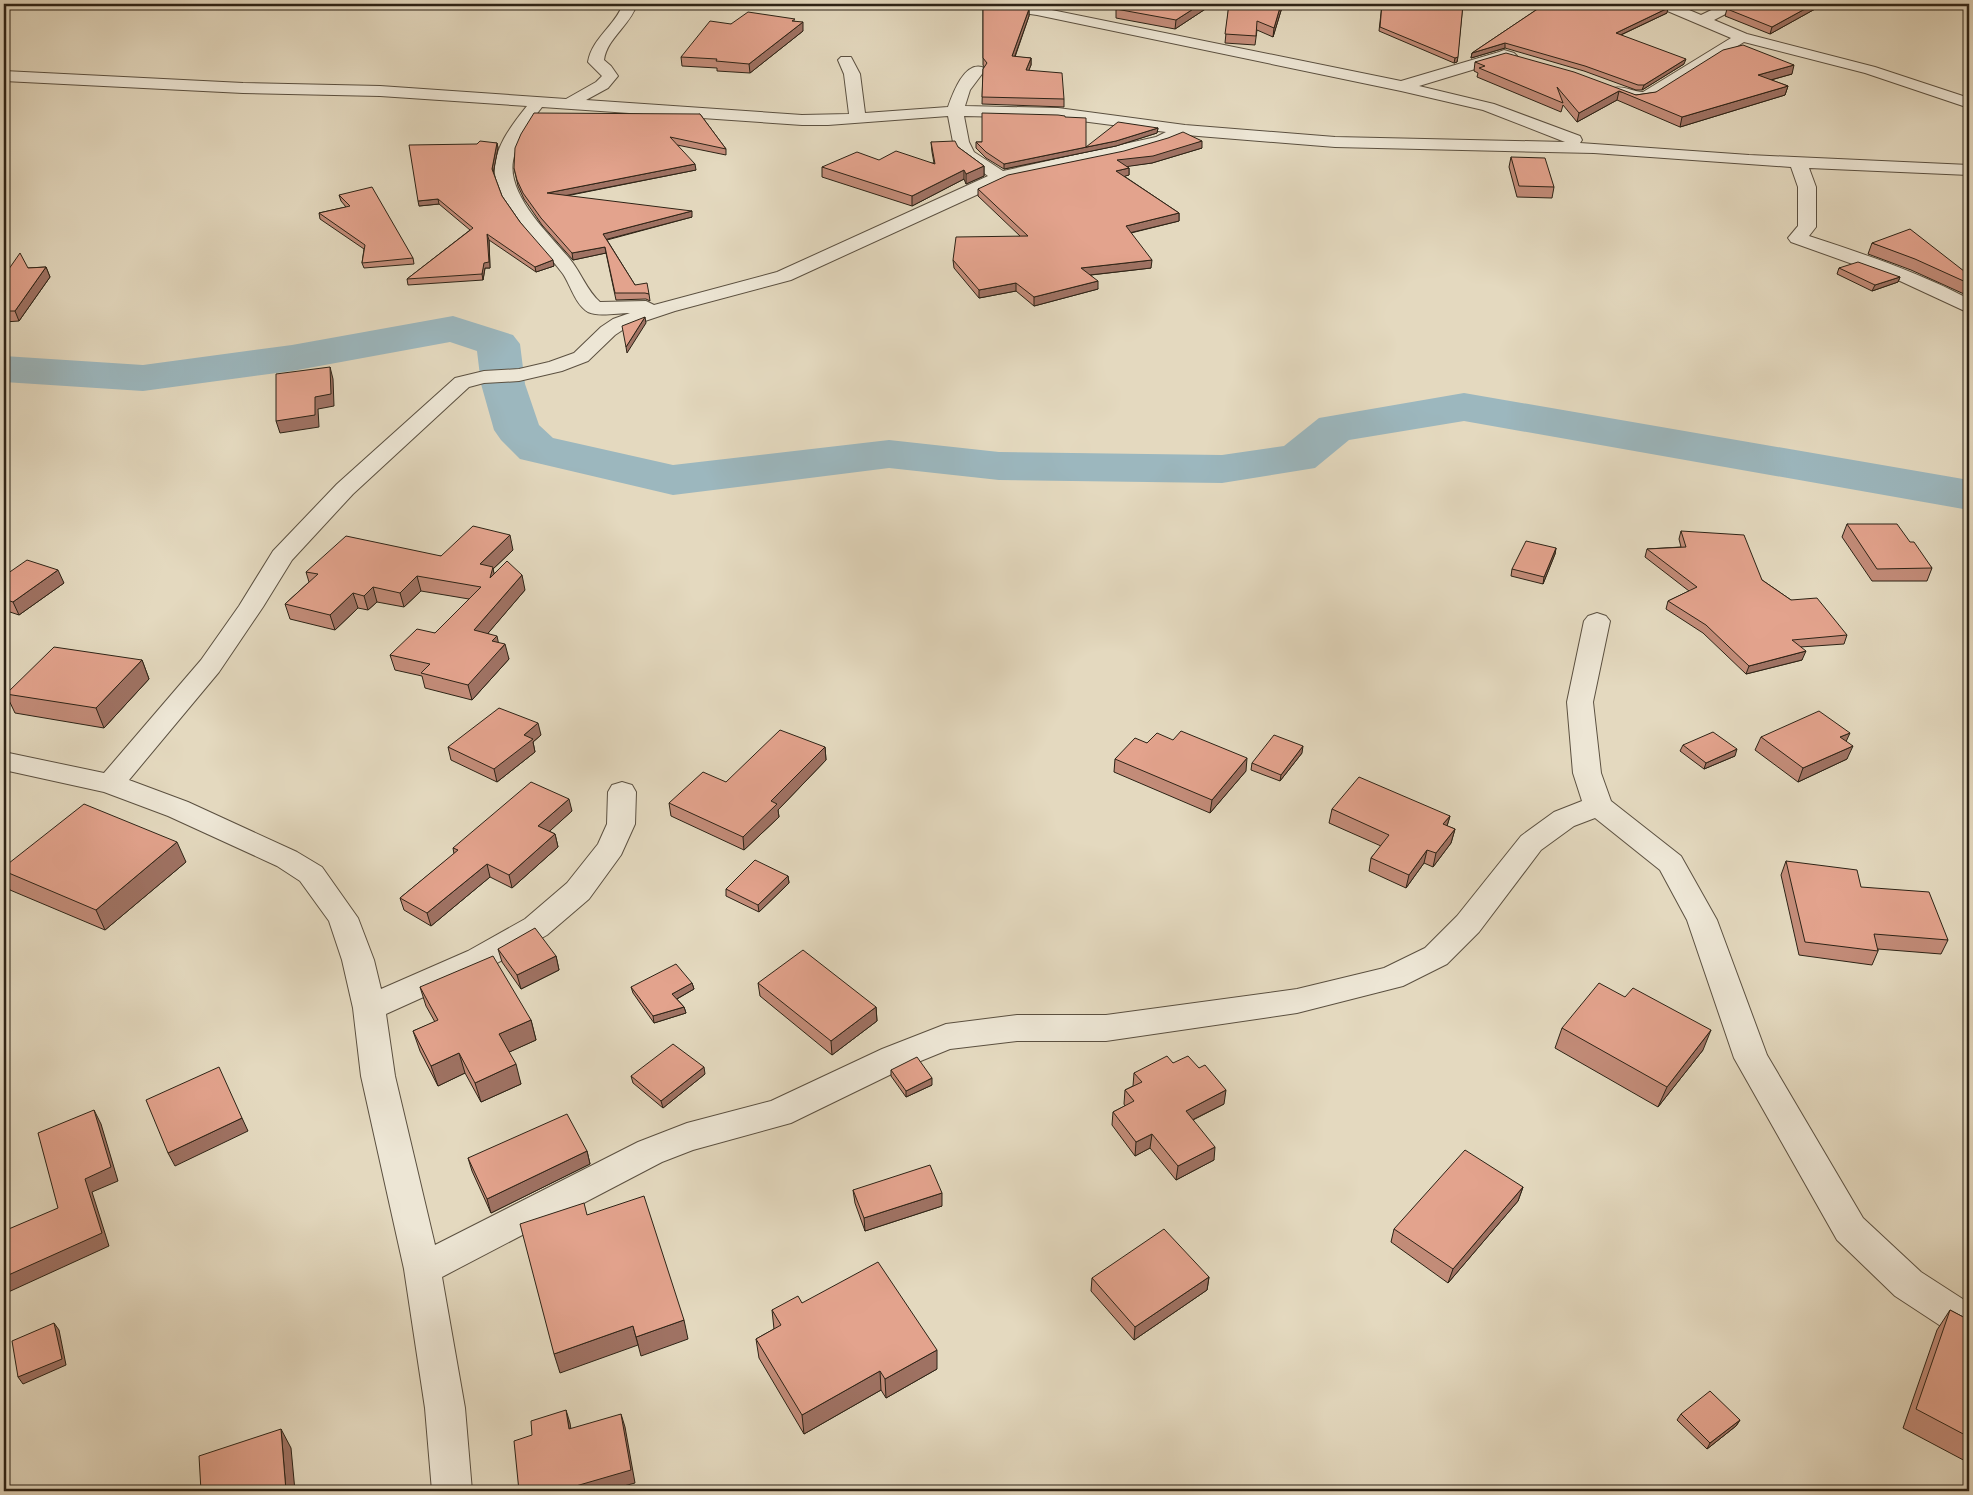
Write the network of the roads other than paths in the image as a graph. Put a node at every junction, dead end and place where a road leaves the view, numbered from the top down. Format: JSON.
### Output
{"nodes":[{"id":1,"x":630,"y":4,"type":"edge"},
{"id":2,"x":988,"y":4,"type":"edge"},
{"id":3,"x":1663,"y":4,"type":"edge"},
{"id":4,"x":1734,"y":4,"type":"edge"},
{"id":5,"x":1036,"y":7,"type":"edge"},
{"id":6,"x":1698,"y":20,"type":"junction"},
{"id":7,"x":1742,"y":37,"type":"junction"},
{"id":8,"x":846,"y":60,"type":"dead end"},
{"id":9,"x":1522,"y":60,"type":"edge"},
{"id":10,"x":977,"y":70,"type":"dead end"},
{"id":11,"x":4,"y":76,"type":"edge"},
{"id":12,"x":1602,"y":85,"type":"edge"},
{"id":13,"x":1401,"y":86,"type":"junction"},
{"id":14,"x":537,"y":103,"type":"junction"},
{"id":15,"x":1969,"y":103,"type":"edge"},
{"id":16,"x":567,"y":105,"type":"junction"},
{"id":17,"x":955,"y":111,"type":"junction"},
{"id":18,"x":858,"y":118,"type":"junction"},
{"id":19,"x":1185,"y":130,"type":"junction"},
{"id":20,"x":1594,"y":148,"type":"junction"},
{"id":21,"x":1798,"y":162,"type":"junction"},
{"id":22,"x":1969,"y":170,"type":"edge"},
{"id":23,"x":1001,"y":177,"type":"junction"},
{"id":24,"x":668,"y":307,"type":"junction"},
{"id":25,"x":1969,"y":307,"type":"edge"},
{"id":26,"x":1598,"y":621,"type":"dead end"},
{"id":27,"x":4,"y":761,"type":"edge"},
{"id":28,"x":110,"y":784,"type":"junction"},
{"id":29,"x":622,"y":792,"type":"dead end"},
{"id":30,"x":1598,"y":806,"type":"junction"},
{"id":31,"x":369,"y":1008,"type":"junction"},
{"id":32,"x":422,"y":1269,"type":"junction"},
{"id":33,"x":1969,"y":1324,"type":"edge"},
{"id":34,"x":452,"y":1491,"type":"edge"}],
"edges":[{"from":1,"to":16,"type":"street"},
{"from":2,"to":5,"type":"street"},
{"from":3,"to":6,"type":"street"},
{"from":4,"to":6,"type":"street"},
{"from":5,"to":13,"type":"street"},
{"from":6,"to":7,"type":"street"},
{"from":7,"to":12,"type":"street"},
{"from":7,"to":15,"type":"street"},
{"from":8,"to":18,"type":"street"},
{"from":9,"to":13,"type":"street"},
{"from":10,"to":17,"type":"street"},
{"from":11,"to":14,"type":"street"},
{"from":13,"to":20,"type":"street"},
{"from":14,"to":16,"type":"street"},
{"from":14,"to":24,"type":"street"},
{"from":16,"to":18,"type":"street"},
{"from":17,"to":18,"type":"street"},
{"from":17,"to":19,"type":"street"},
{"from":17,"to":23,"type":"street"},
{"from":19,"to":20,"type":"street"},
{"from":19,"to":23,"type":"street"},
{"from":20,"to":21,"type":"street"},
{"from":21,"to":22,"type":"street"},
{"from":21,"to":25,"type":"street"},
{"from":23,"to":24,"type":"street"},
{"from":24,"to":28,"type":"street"},
{"from":26,"to":30,"type":"street"},
{"from":27,"to":28,"type":"street"},
{"from":28,"to":31,"type":"street"},
{"from":29,"to":31,"type":"street"},
{"from":30,"to":32,"type":"street"},
{"from":30,"to":33,"type":"street"},
{"from":31,"to":32,"type":"street"},
{"from":32,"to":34,"type":"street"}]}
